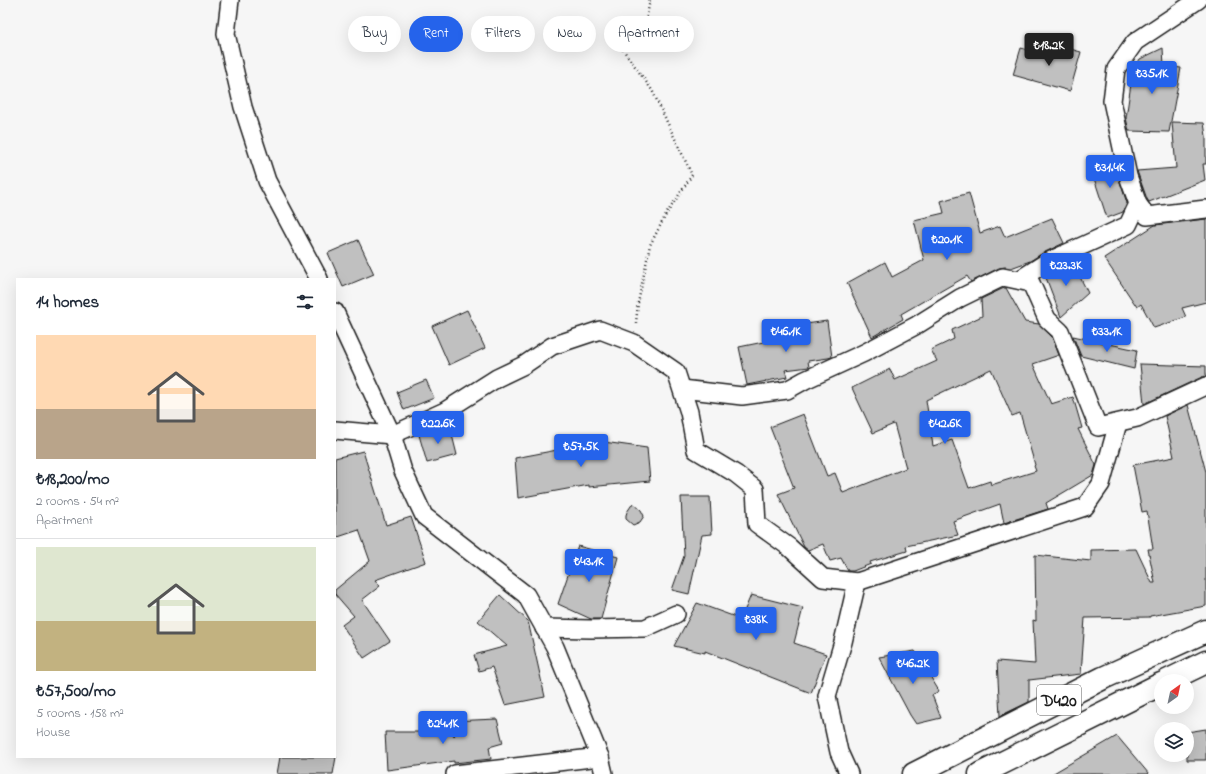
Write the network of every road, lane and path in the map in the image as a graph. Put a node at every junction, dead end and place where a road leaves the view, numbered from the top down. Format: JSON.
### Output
{"nodes":[{"id":1,"x":230,"y":0,"type":"edge"},
{"id":2,"x":650,"y":0,"type":"edge"},
{"id":3,"x":1198,"y":0,"type":"edge"},
{"id":4,"x":1138,"y":204,"type":"junction"},
{"id":5,"x":1206,"y":209,"type":"edge"},
{"id":6,"x":319,"y":278,"type":"edge"},
{"id":7,"x":1019,"y":280,"type":"junction"},
{"id":8,"x":336,"y":314,"type":"edge"},
{"id":9,"x":634,"y":343,"type":"junction"},
{"id":10,"x":1206,"y":386,"type":"edge"},
{"id":11,"x":682,"y":389,"type":"junction"},
{"id":12,"x":1118,"y":423,"type":"junction"},
{"id":13,"x":336,"y":430,"type":"edge"},
{"id":14,"x":392,"y":435,"type":"junction"},
{"id":15,"x":857,"y":582,"type":"junction"},
{"id":16,"x":676,"y":614,"type":"dead end"},
{"id":17,"x":544,"y":628,"type":"junction"},
{"id":18,"x":1206,"y":631,"type":"edge"},
{"id":19,"x":1206,"y":662,"type":"edge"},
{"id":20,"x":1181,"y":674,"type":"edge"},
{"id":21,"x":1154,"y":687,"type":"edge"},
{"id":22,"x":600,"y":757,"type":"junction"},
{"id":23,"x":455,"y":774,"type":"edge"},
{"id":24,"x":604,"y":774,"type":"edge"},
{"id":25,"x":849,"y":774,"type":"edge"},
{"id":26,"x":914,"y":774,"type":"edge"},
{"id":27,"x":980,"y":774,"type":"edge"}],
"edges":[{"from":1,"to":6,"type":"street"},
{"from":2,"to":9,"type":"path"},
{"from":3,"to":4,"type":"street"},
{"from":4,"to":5,"type":"street"},
{"from":4,"to":7,"type":"street"},
{"from":7,"to":11,"type":"street"},
{"from":7,"to":12,"type":"street"},
{"from":8,"to":14,"type":"street"},
{"from":9,"to":11,"type":"street"},
{"from":9,"to":14,"type":"street"},
{"from":10,"to":12,"type":"street"},
{"from":11,"to":15,"type":"street"},
{"from":12,"to":15,"type":"street"},
{"from":13,"to":14,"type":"street"},
{"from":14,"to":17,"type":"street"},
{"from":15,"to":25,"type":"street"},
{"from":16,"to":17,"type":"street"},
{"from":17,"to":22,"type":"street"},
{"from":18,"to":26,"type":"highway","number":"D420"},
{"from":19,"to":20,"type":"highway"},
{"from":21,"to":27,"type":"highway","number":"D420"},
{"from":22,"to":23,"type":"street"},
{"from":22,"to":24,"type":"street"}]}
